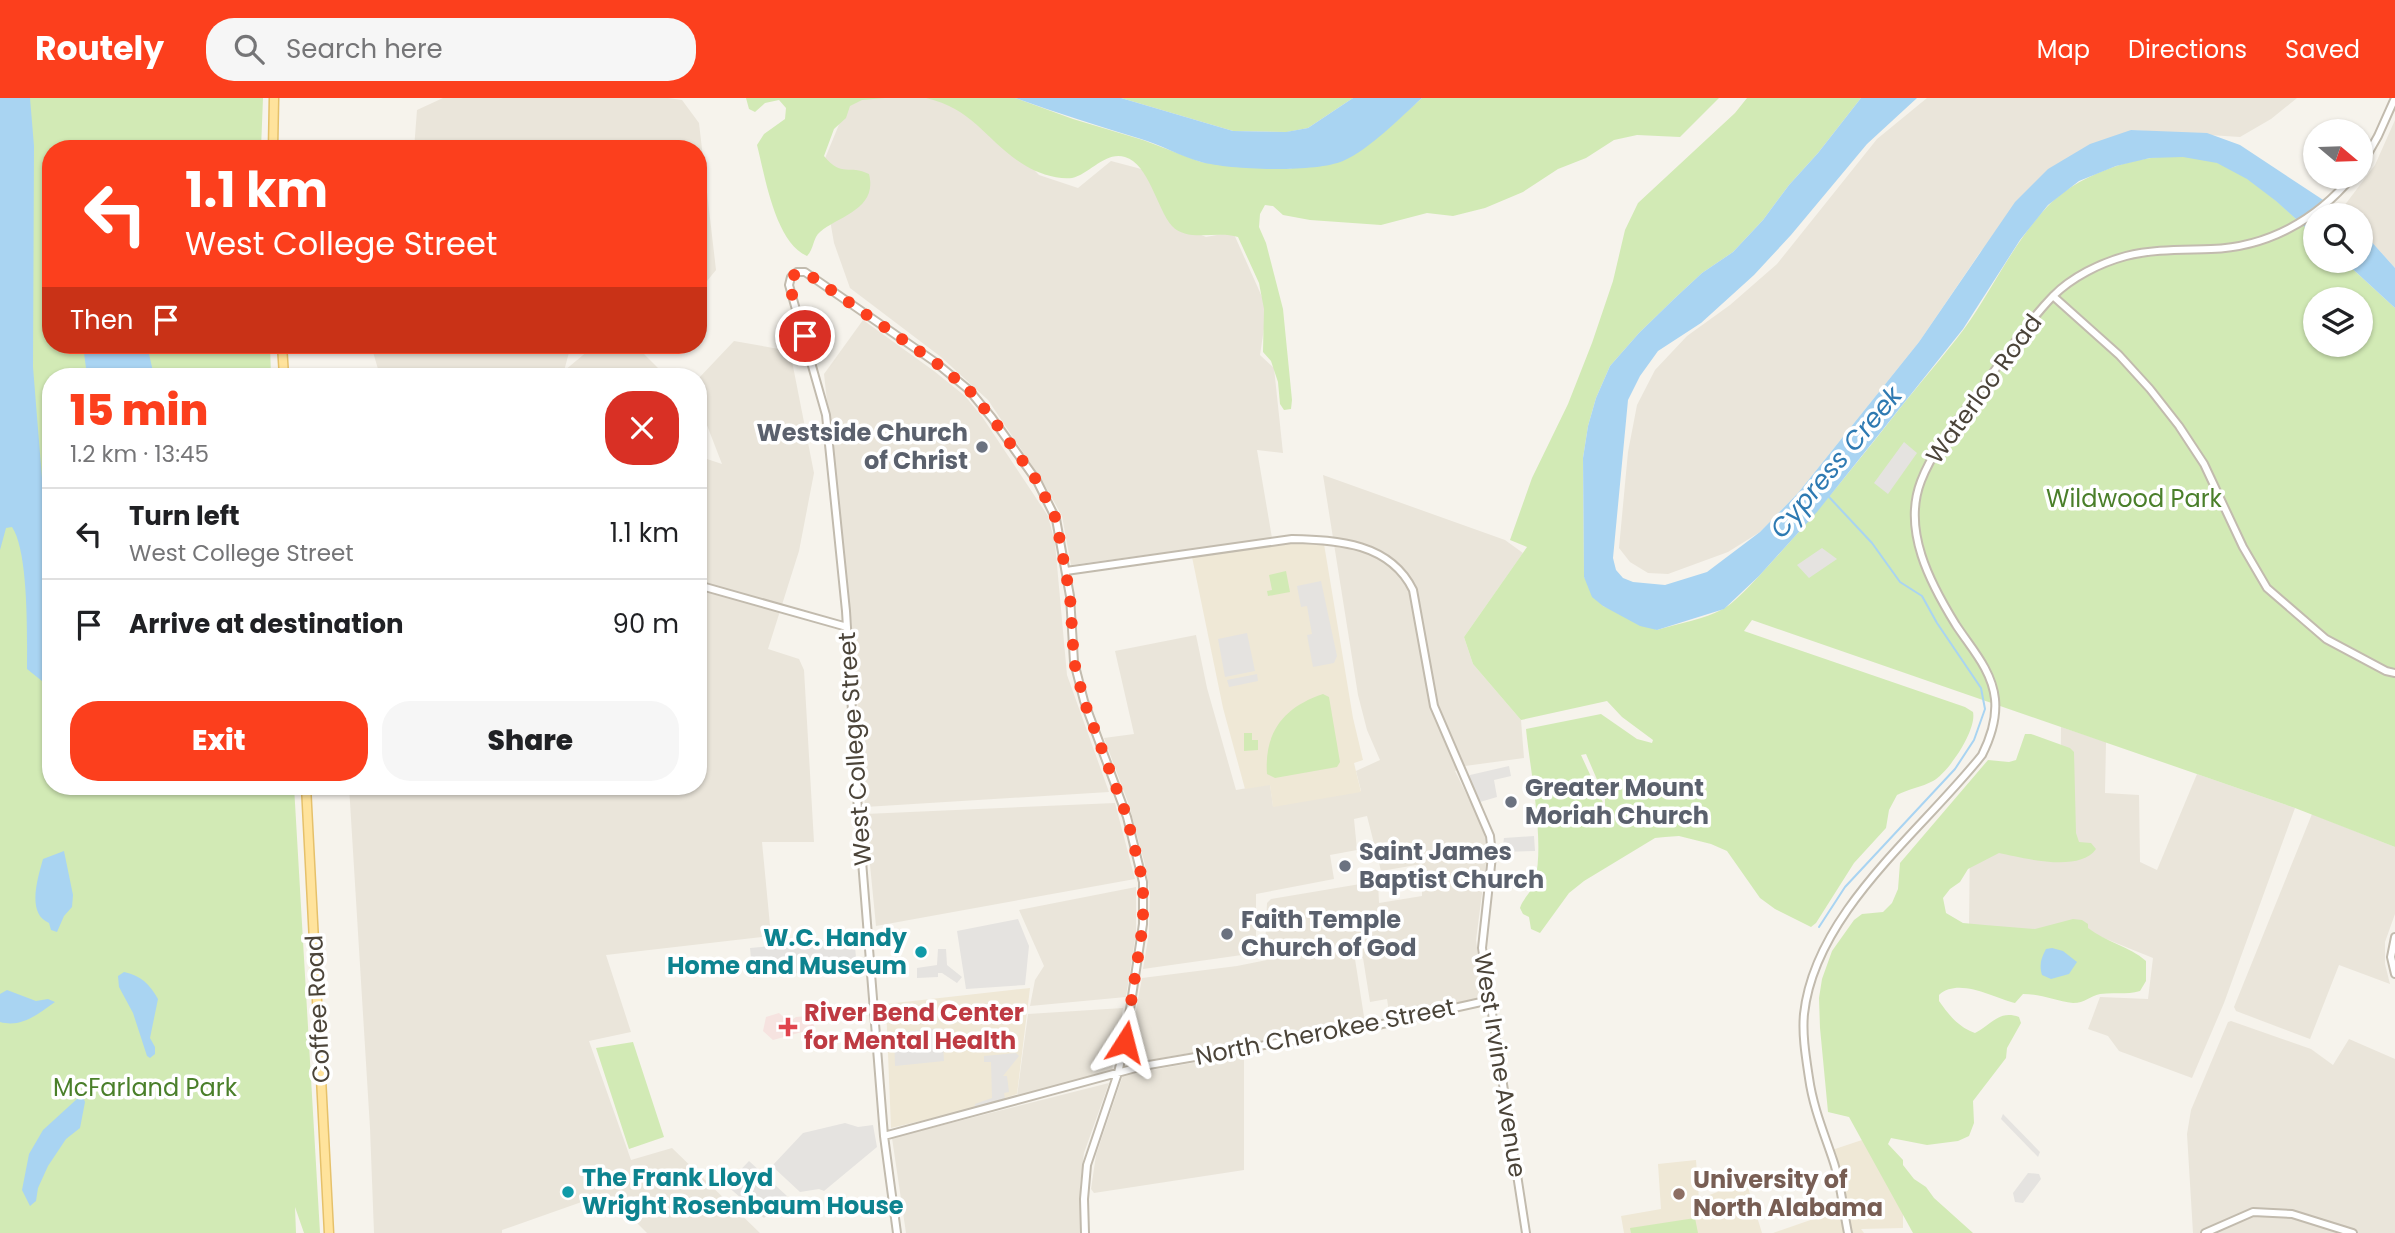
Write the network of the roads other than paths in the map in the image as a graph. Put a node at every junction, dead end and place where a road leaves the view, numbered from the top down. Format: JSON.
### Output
{"nodes":[{"id":1,"x":274,"y":98,"type":"edge"},
{"id":2,"x":2395,"y":98,"type":"edge"},
{"id":3,"x":273,"y":140,"type":"edge"},
{"id":4,"x":2373,"y":145,"type":"edge"},
{"id":5,"x":2342,"y":189,"type":"edge"},
{"id":6,"x":2053,"y":296,"type":"junction"},
{"id":7,"x":1066,"y":571,"type":"junction"},
{"id":8,"x":707,"y":588,"type":"edge"},
{"id":9,"x":847,"y":627,"type":"junction"},
{"id":10,"x":2395,"y":673,"type":"edge"},
{"id":11,"x":306,"y":795,"type":"edge"},
{"id":12,"x":2395,"y":937,"type":"edge"},
{"id":13,"x":2395,"y":974,"type":"edge"},
{"id":14,"x":1490,"y":1000,"type":"junction"},
{"id":15,"x":1118,"y":1073,"type":"junction"},
{"id":16,"x":884,"y":1136,"type":"junction"},
{"id":17,"x":1845,"y":1230,"type":"edge"},
{"id":18,"x":895,"y":1231,"type":"edge"},
{"id":19,"x":329,"y":1233,"type":"edge"},
{"id":20,"x":1085,"y":1233,"type":"edge"},
{"id":21,"x":1526,"y":1233,"type":"edge"},
{"id":22,"x":1854,"y":1233,"type":"edge"},
{"id":23,"x":2205,"y":1233,"type":"edge"},
{"id":24,"x":2353,"y":1233,"type":"edge"}],
"edges":[{"from":1,"to":3,"type":"main road"},
{"from":2,"to":4,"type":"street"},
{"from":5,"to":6,"type":"street","name":"Waterloo Road"},
{"from":6,"to":10,"type":"street"},
{"from":6,"to":17,"type":"street","name":"Waterloo Road"},
{"from":7,"to":9,"type":"street","name":"West College Street"},
{"from":7,"to":14,"type":"street","name":"West Irvine Avenue"},
{"from":7,"to":15,"type":"street"},
{"from":8,"to":9,"type":"street"},
{"from":9,"to":16,"type":"street","name":"West College Street"},
{"from":11,"to":19,"type":"main road","name":"Coffee Road"},
{"from":12,"to":13,"type":"street"},
{"from":14,"to":15,"type":"street","name":"North Cherokee Street"},
{"from":14,"to":21,"type":"street","name":"West Irvine Avenue"},
{"from":15,"to":16,"type":"street","name":"North Cherokee Street"},
{"from":15,"to":20,"type":"street"},
{"from":16,"to":18,"type":"street","name":"West College Street"},
{"from":17,"to":22,"type":"street"},
{"from":23,"to":24,"type":"street"}]}
